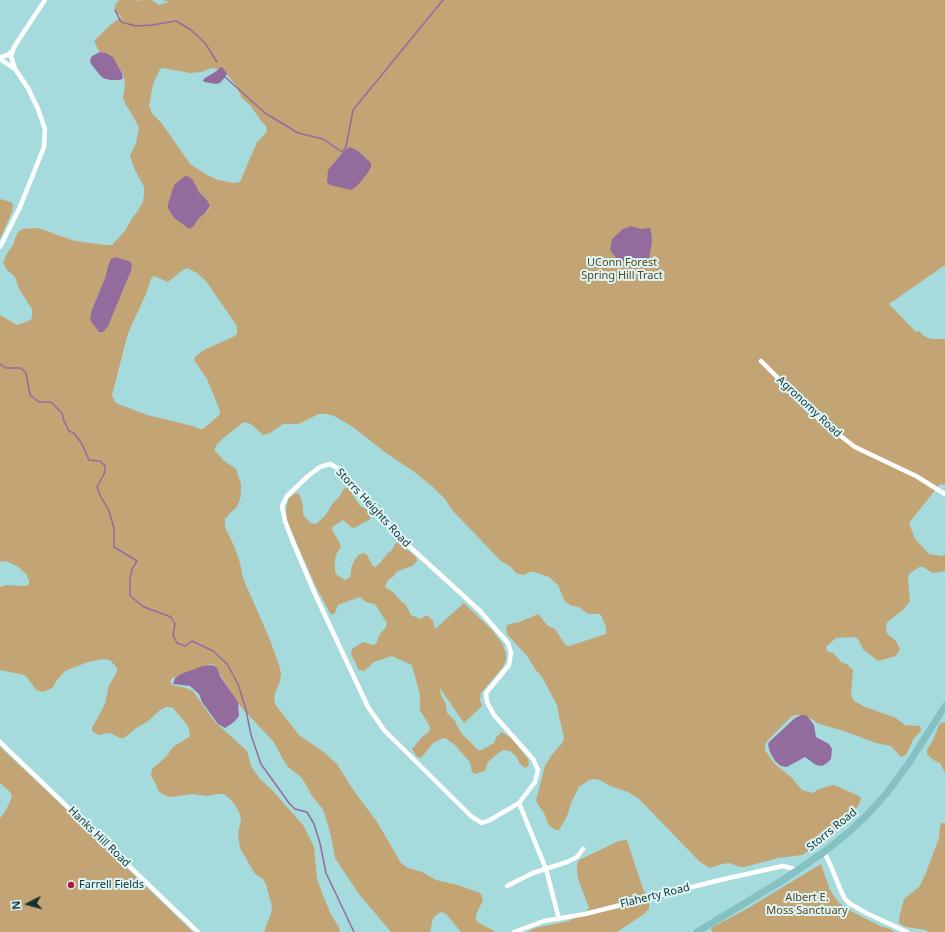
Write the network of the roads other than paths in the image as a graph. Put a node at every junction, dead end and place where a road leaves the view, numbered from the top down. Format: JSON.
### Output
{"nodes":[{"id":1,"x":45,"y":0,"type":"edge"},
{"id":2,"x":12,"y":51,"type":"junction"},
{"id":3,"x":0,"y":58,"type":"edge"},
{"id":4,"x":15,"y":69,"type":"junction"},
{"id":5,"x":0,"y":247,"type":"edge"},
{"id":6,"x":761,"y":361,"type":"dead end"},
{"id":7,"x":945,"y":494,"type":"edge"},
{"id":8,"x":945,"y":706,"type":"edge"},
{"id":9,"x":0,"y":742,"type":"edge"},
{"id":10,"x":519,"y":803,"type":"junction"},
{"id":11,"x":583,"y":849,"type":"dead end"},
{"id":12,"x":824,"y":852,"type":"junction"},
{"id":13,"x":546,"y":869,"type":"junction"},
{"id":14,"x":798,"y":870,"type":"junction"},
{"id":15,"x":507,"y":886,"type":"dead end"},
{"id":16,"x":559,"y":919,"type":"junction"},
{"id":17,"x":198,"y":932,"type":"edge"},
{"id":18,"x":514,"y":932,"type":"edge"},
{"id":19,"x":697,"y":932,"type":"edge"},
{"id":20,"x":907,"y":932,"type":"edge"}],
"edges":[{"from":1,"to":2,"type":"street"},
{"from":2,"to":3,"type":"street"},
{"from":2,"to":4,"type":"street"},
{"from":3,"to":4,"type":"street"},
{"from":4,"to":5,"type":"street"},
{"from":6,"to":7,"type":"street","name":"Agronomy Road"},
{"from":8,"to":12,"type":"main road","name":"Storrs Road"},
{"from":9,"to":17,"type":"street","name":"Hanks Hill Road"},
{"from":10,"to":10,"type":"street","name":"Storrs Heights Road"},
{"from":10,"to":13,"type":"street"},
{"from":11,"to":13,"type":"street"},
{"from":12,"to":14,"type":"main road","name":"Storrs Road"},
{"from":12,"to":20,"type":"street"},
{"from":13,"to":15,"type":"street"},
{"from":13,"to":16,"type":"street"},
{"from":14,"to":16,"type":"street","name":"Flaherty Road"},
{"from":14,"to":19,"type":"main road","name":"Storrs Road"},
{"from":16,"to":18,"type":"street","name":"Flaherty Road"}]}
